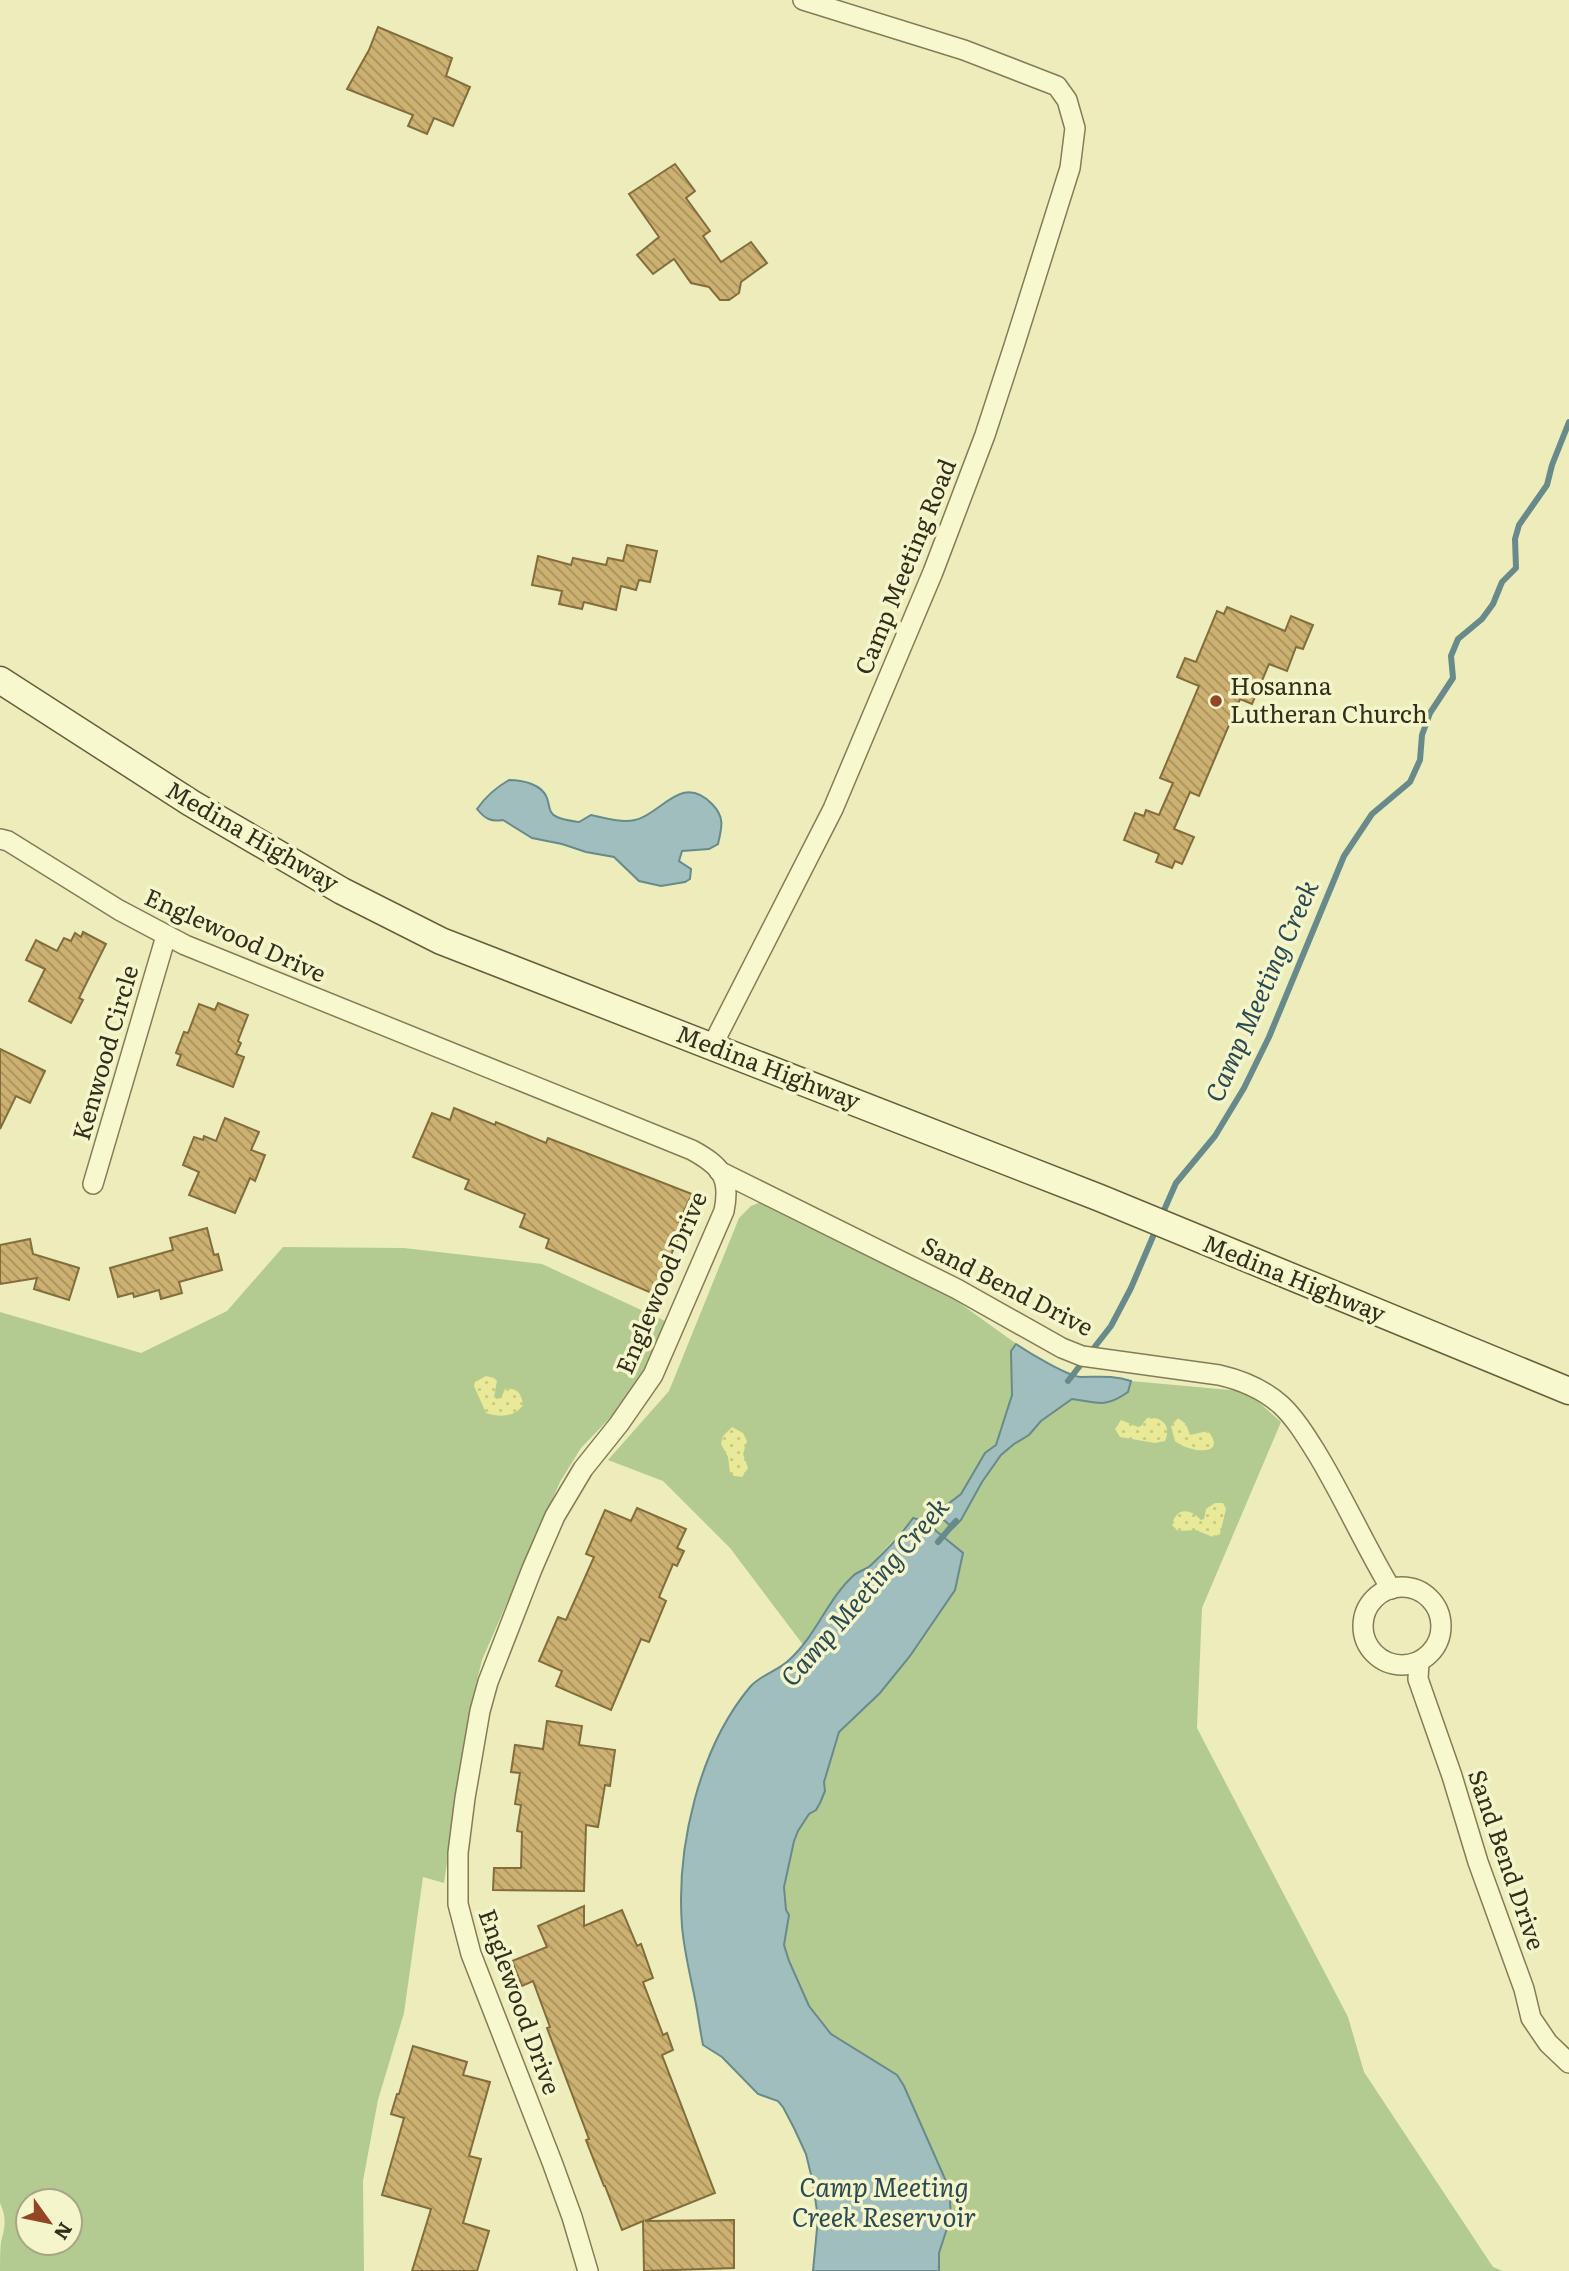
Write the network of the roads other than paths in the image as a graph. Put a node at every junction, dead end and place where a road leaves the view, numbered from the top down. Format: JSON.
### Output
{"nodes":[{"id":1,"x":803,"y":0,"type":"edge"},
{"id":2,"x":0,"y":680,"type":"edge"},
{"id":3,"x":0,"y":839,"type":"edge"},
{"id":4,"x":166,"y":936,"type":"junction"},
{"id":5,"x":712,"y":1046,"type":"junction"},
{"id":6,"x":719,"y":1171,"type":"junction"},
{"id":7,"x":93,"y":1184,"type":"dead end"},
{"id":8,"x":1569,"y":1391,"type":"edge"},
{"id":9,"x":1391,"y":1589,"type":"junction"},
{"id":10,"x":1419,"y":1662,"type":"junction"},
{"id":11,"x":1569,"y":2063,"type":"edge"},
{"id":12,"x":588,"y":2271,"type":"edge"}],
"edges":[{"from":1,"to":5,"type":"street","name":"Camp Meeting Road"},
{"from":2,"to":5,"type":"main road","name":"Medina Highway"},
{"from":3,"to":4,"type":"street","name":"Englewood Drive"},
{"from":4,"to":6,"type":"street","name":"Englewood Drive"},
{"from":4,"to":7,"type":"street","name":"Kenwood Circle"},
{"from":5,"to":8,"type":"main road","name":"Medina Highway"},
{"from":6,"to":9,"type":"street","name":"Sand Bend Drive"},
{"from":6,"to":12,"type":"street","name":"Englewood Drive"},
{"from":9,"to":10,"type":"street"},
{"from":9,"to":10,"type":"street"},
{"from":10,"to":11,"type":"street","name":"Sand Bend Drive"}]}
